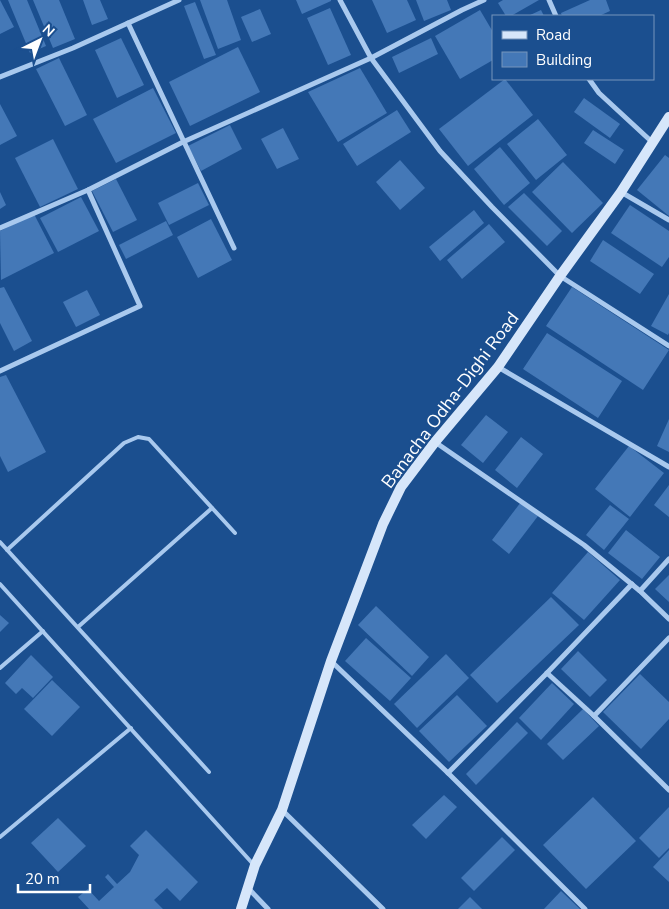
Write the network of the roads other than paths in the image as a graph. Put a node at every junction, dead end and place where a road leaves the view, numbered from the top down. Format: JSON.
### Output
{"nodes":[{"id":1,"x":179,"y":0,"type":"edge"},
{"id":2,"x":340,"y":0,"type":"edge"},
{"id":3,"x":484,"y":0,"type":"edge"},
{"id":4,"x":548,"y":0,"type":"edge"},
{"id":5,"x":556,"y":15,"type":"edge"},
{"id":6,"x":128,"y":23,"type":"junction"},
{"id":7,"x":371,"y":58,"type":"junction"},
{"id":8,"x":0,"y":77,"type":"edge"},
{"id":9,"x":590,"y":80,"type":"edge"},
{"id":10,"x":669,"y":117,"type":"edge"},
{"id":11,"x":183,"y":142,"type":"junction"},
{"id":12,"x":652,"y":142,"type":"junction"},
{"id":13,"x":88,"y":190,"type":"junction"},
{"id":14,"x":621,"y":192,"type":"junction"},
{"id":15,"x":669,"y":220,"type":"edge"},
{"id":16,"x":0,"y":228,"type":"edge"},
{"id":17,"x":234,"y":248,"type":"dead end"},
{"id":18,"x":560,"y":276,"type":"junction"},
{"id":19,"x":669,"y":346,"type":"edge"},
{"id":20,"x":498,"y":367,"type":"junction"},
{"id":21,"x":0,"y":371,"type":"edge"},
{"id":22,"x":435,"y":442,"type":"junction"},
{"id":23,"x":669,"y":467,"type":"edge"},
{"id":24,"x":212,"y":508,"type":"junction"},
{"id":25,"x":235,"y":533,"type":"dead end"},
{"id":26,"x":0,"y":542,"type":"edge"},
{"id":27,"x":7,"y":550,"type":"junction"},
{"id":28,"x":669,"y":559,"type":"edge"},
{"id":29,"x":0,"y":584,"type":"edge"},
{"id":30,"x":632,"y":584,"type":"junction"},
{"id":31,"x":640,"y":591,"type":"junction"},
{"id":32,"x":669,"y":619,"type":"edge"},
{"id":33,"x":78,"y":627,"type":"junction"},
{"id":34,"x":43,"y":631,"type":"junction"},
{"id":35,"x":669,"y":638,"type":"edge"},
{"id":36,"x":331,"y":661,"type":"junction"},
{"id":37,"x":0,"y":668,"type":"edge"},
{"id":38,"x":547,"y":673,"type":"junction"},
{"id":39,"x":594,"y":716,"type":"junction"},
{"id":40,"x":131,"y":728,"type":"junction"},
{"id":41,"x":209,"y":772,"type":"dead end"},
{"id":42,"x":448,"y":773,"type":"junction"},
{"id":43,"x":669,"y":790,"type":"edge"},
{"id":44,"x":282,"y":810,"type":"junction"},
{"id":45,"x":0,"y":837,"type":"edge"},
{"id":46,"x":254,"y":865,"type":"junction"},
{"id":47,"x":248,"y":888,"type":"junction"},
{"id":48,"x":241,"y":909,"type":"edge"},
{"id":49,"x":268,"y":909,"type":"edge"},
{"id":50,"x":383,"y":909,"type":"edge"},
{"id":51,"x":585,"y":909,"type":"edge"}],
"edges":[{"from":1,"to":6,"type":"street"},
{"from":2,"to":7,"type":"street"},
{"from":3,"to":7,"type":"street"},
{"from":4,"to":5,"type":"street"},
{"from":6,"to":8,"type":"street"},
{"from":6,"to":11,"type":"street"},
{"from":7,"to":11,"type":"street"},
{"from":7,"to":18,"type":"street"},
{"from":9,"to":12,"type":"street"},
{"from":10,"to":12,"type":"street","name":"Banacha Odha-Dighi Road"},
{"from":11,"to":13,"type":"street"},
{"from":11,"to":17,"type":"street"},
{"from":12,"to":14,"type":"street","name":"Banacha Odha-Dighi Road"},
{"from":13,"to":16,"type":"street"},
{"from":13,"to":21,"type":"street"},
{"from":14,"to":15,"type":"street"},
{"from":14,"to":18,"type":"street","name":"Banacha Odha-Dighi Road"},
{"from":18,"to":19,"type":"street"},
{"from":18,"to":20,"type":"street","name":"Banacha Odha-Dighi Road"},
{"from":20,"to":22,"type":"street","name":"Banacha Odha-Dighi Road"},
{"from":20,"to":23,"type":"street"},
{"from":22,"to":30,"type":"street"},
{"from":22,"to":36,"type":"street","name":"Banacha Odha-Dighi Road"},
{"from":24,"to":25,"type":"lane"},
{"from":24,"to":27,"type":"lane"},
{"from":24,"to":33,"type":"lane"},
{"from":26,"to":27,"type":"lane"},
{"from":27,"to":33,"type":"lane"},
{"from":28,"to":31,"type":"street"},
{"from":29,"to":34,"type":"lane"},
{"from":30,"to":31,"type":"street"},
{"from":30,"to":38,"type":"street"},
{"from":31,"to":32,"type":"street"},
{"from":33,"to":41,"type":"lane"},
{"from":34,"to":37,"type":"lane"},
{"from":34,"to":40,"type":"lane"},
{"from":35,"to":39,"type":"street"},
{"from":36,"to":42,"type":"street"},
{"from":36,"to":44,"type":"street","name":"Banacha Odha-Dighi Road"},
{"from":38,"to":39,"type":"street"},
{"from":38,"to":42,"type":"street"},
{"from":39,"to":43,"type":"street"},
{"from":40,"to":45,"type":"lane"},
{"from":40,"to":46,"type":"lane"},
{"from":42,"to":51,"type":"street"},
{"from":44,"to":46,"type":"street","name":"Banacha Odha-Dighi Road"},
{"from":44,"to":50,"type":"street"},
{"from":46,"to":47,"type":"street","name":"Banacha Odha-Dighi Road"},
{"from":47,"to":48,"type":"street","name":"Banacha Odha-Dighi Road"},
{"from":47,"to":49,"type":"street"}]}
